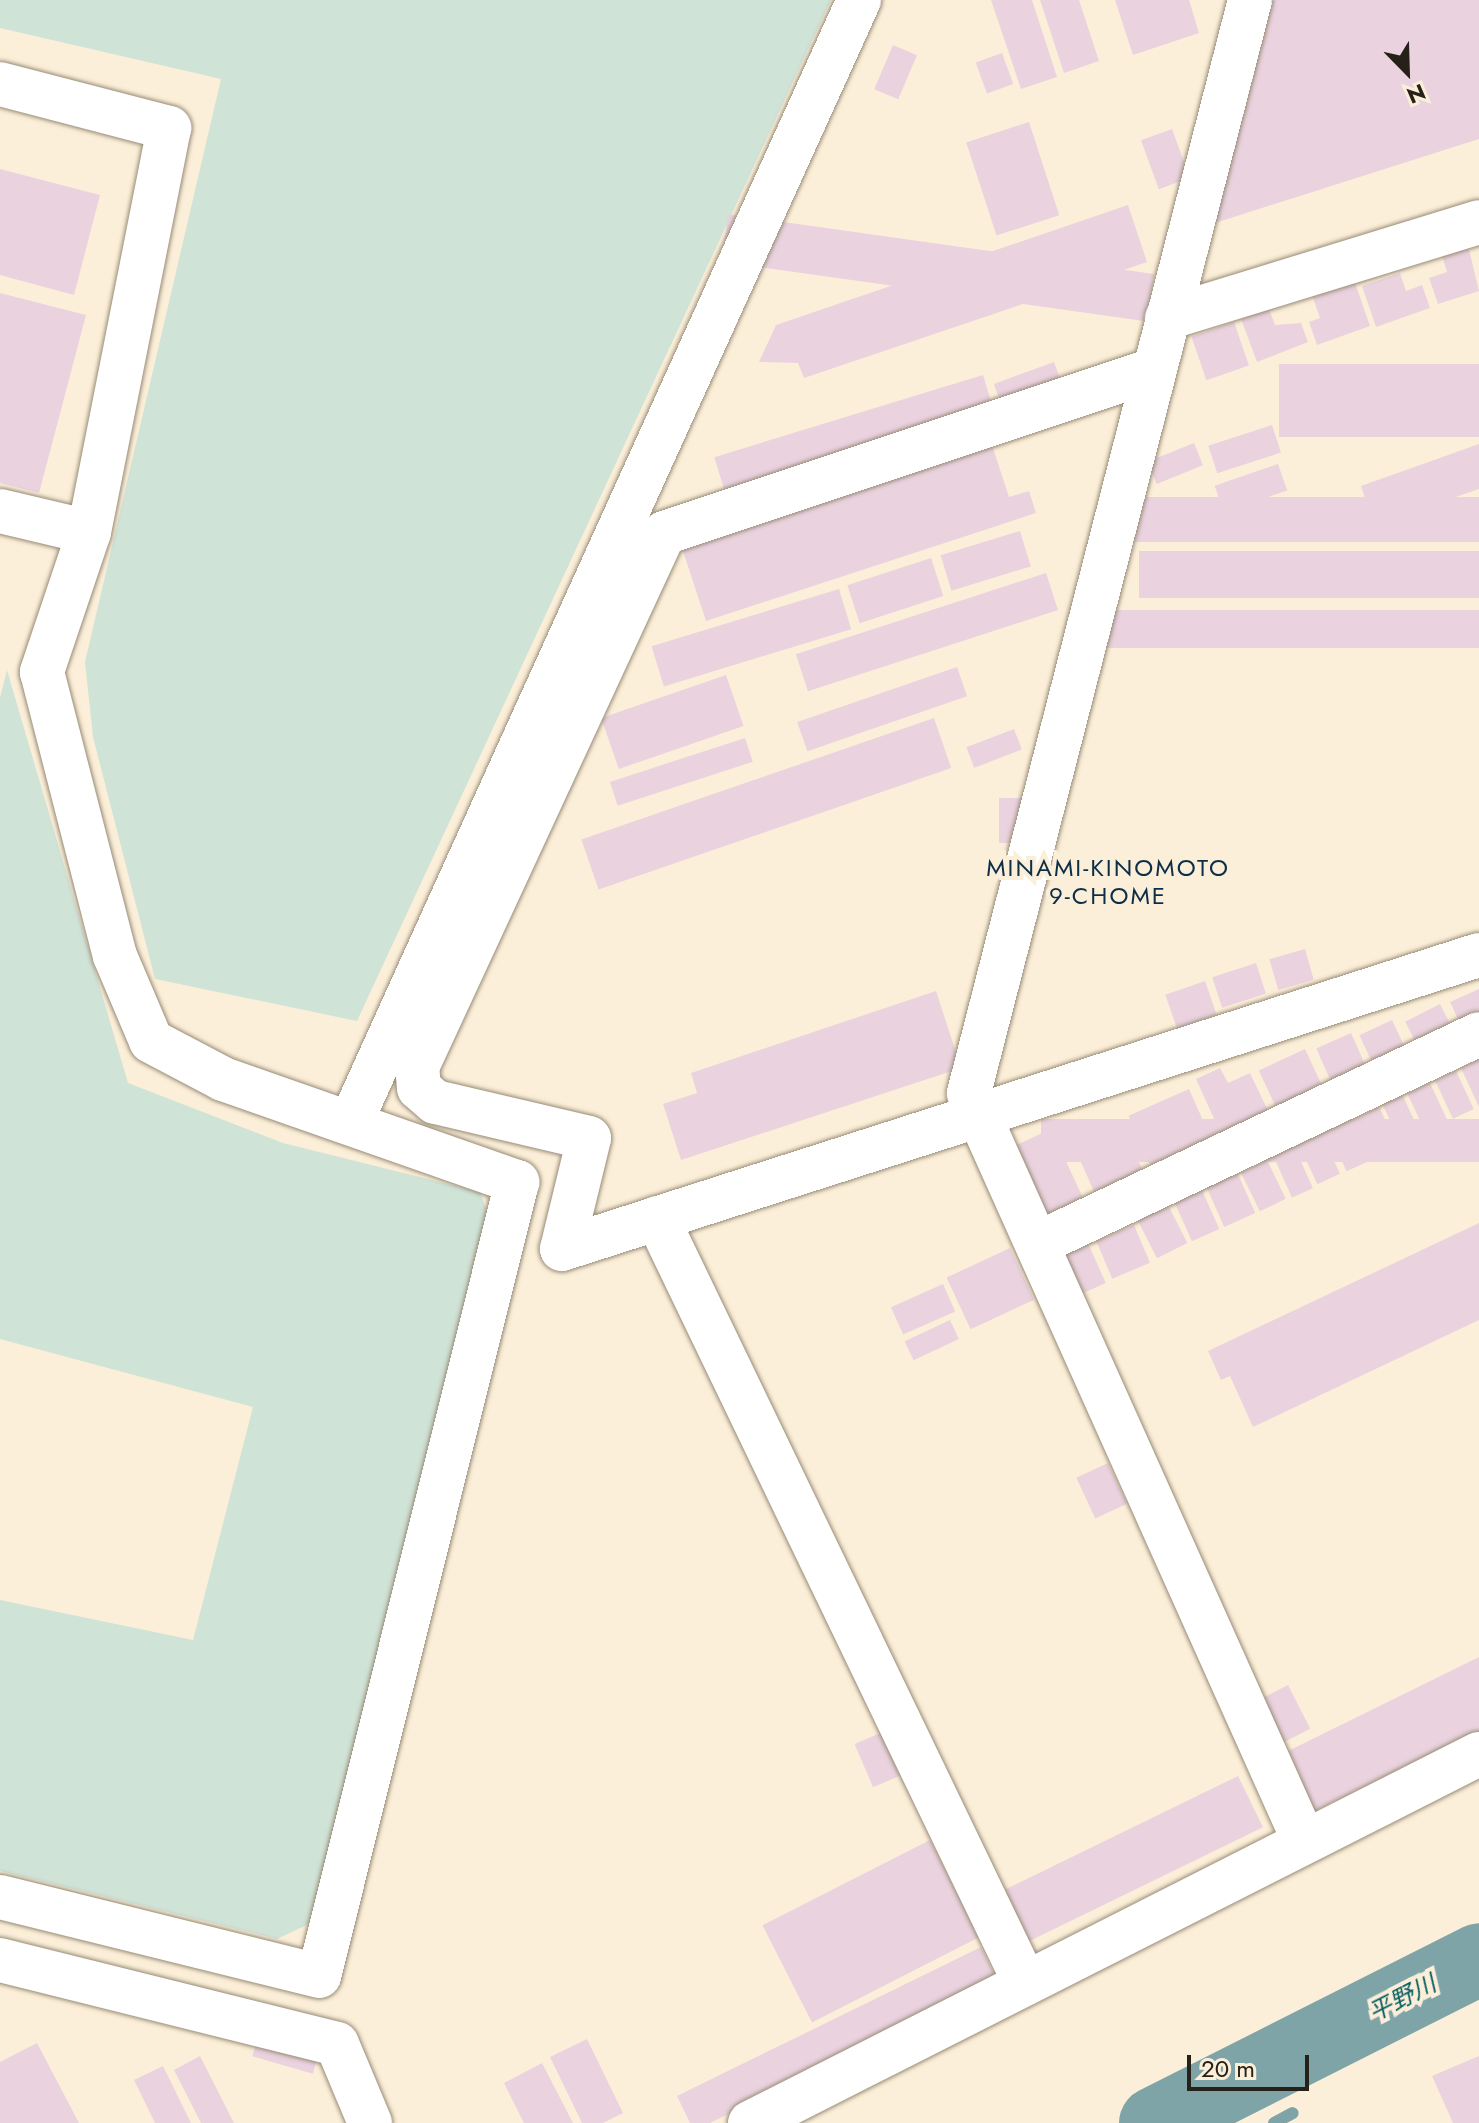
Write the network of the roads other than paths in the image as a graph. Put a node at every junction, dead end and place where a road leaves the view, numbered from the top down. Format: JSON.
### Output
{"nodes":[{"id":1,"x":859,"y":0,"type":"edge"},
{"id":2,"x":1250,"y":0,"type":"edge"},
{"id":3,"x":0,"y":84,"type":"edge"},
{"id":4,"x":1479,"y":222,"type":"edge"},
{"id":5,"x":1167,"y":318,"type":"junction"},
{"id":6,"x":1153,"y":370,"type":"junction"},
{"id":7,"x":0,"y":511,"type":"edge"},
{"id":8,"x":89,"y":532,"type":"junction"},
{"id":9,"x":1479,"y":955,"type":"edge"},
{"id":10,"x":1479,"y":1034,"type":"edge"},
{"id":11,"x":978,"y":1113,"type":"junction"},
{"id":12,"x":351,"y":1122,"type":"junction"},
{"id":13,"x":657,"y":1218,"type":"junction"},
{"id":14,"x":1037,"y":1244,"type":"junction"},
{"id":15,"x":1479,"y":1754,"type":"edge"},
{"id":16,"x":1304,"y":1841,"type":"junction"},
{"id":17,"x":0,"y":1897,"type":"edge"},
{"id":18,"x":0,"y":1960,"type":"edge"},
{"id":19,"x":1025,"y":1983,"type":"junction"},
{"id":20,"x":370,"y":2123,"type":"edge"},
{"id":21,"x":750,"y":2123,"type":"edge"}],
"edges":[{"from":1,"to":12,"type":"street"},
{"from":2,"to":5,"type":"street"},
{"from":3,"to":8,"type":"street"},
{"from":4,"to":5,"type":"street"},
{"from":5,"to":6,"type":"street"},
{"from":6,"to":11,"type":"street"},
{"from":6,"to":13,"type":"street"},
{"from":7,"to":8,"type":"street"},
{"from":8,"to":12,"type":"street"},
{"from":9,"to":11,"type":"street"},
{"from":10,"to":14,"type":"street"},
{"from":11,"to":13,"type":"street"},
{"from":11,"to":14,"type":"street"},
{"from":12,"to":17,"type":"street"},
{"from":13,"to":19,"type":"street"},
{"from":14,"to":16,"type":"street"},
{"from":15,"to":16,"type":"street"},
{"from":16,"to":19,"type":"street"},
{"from":18,"to":20,"type":"street"},
{"from":19,"to":21,"type":"street"}]}
